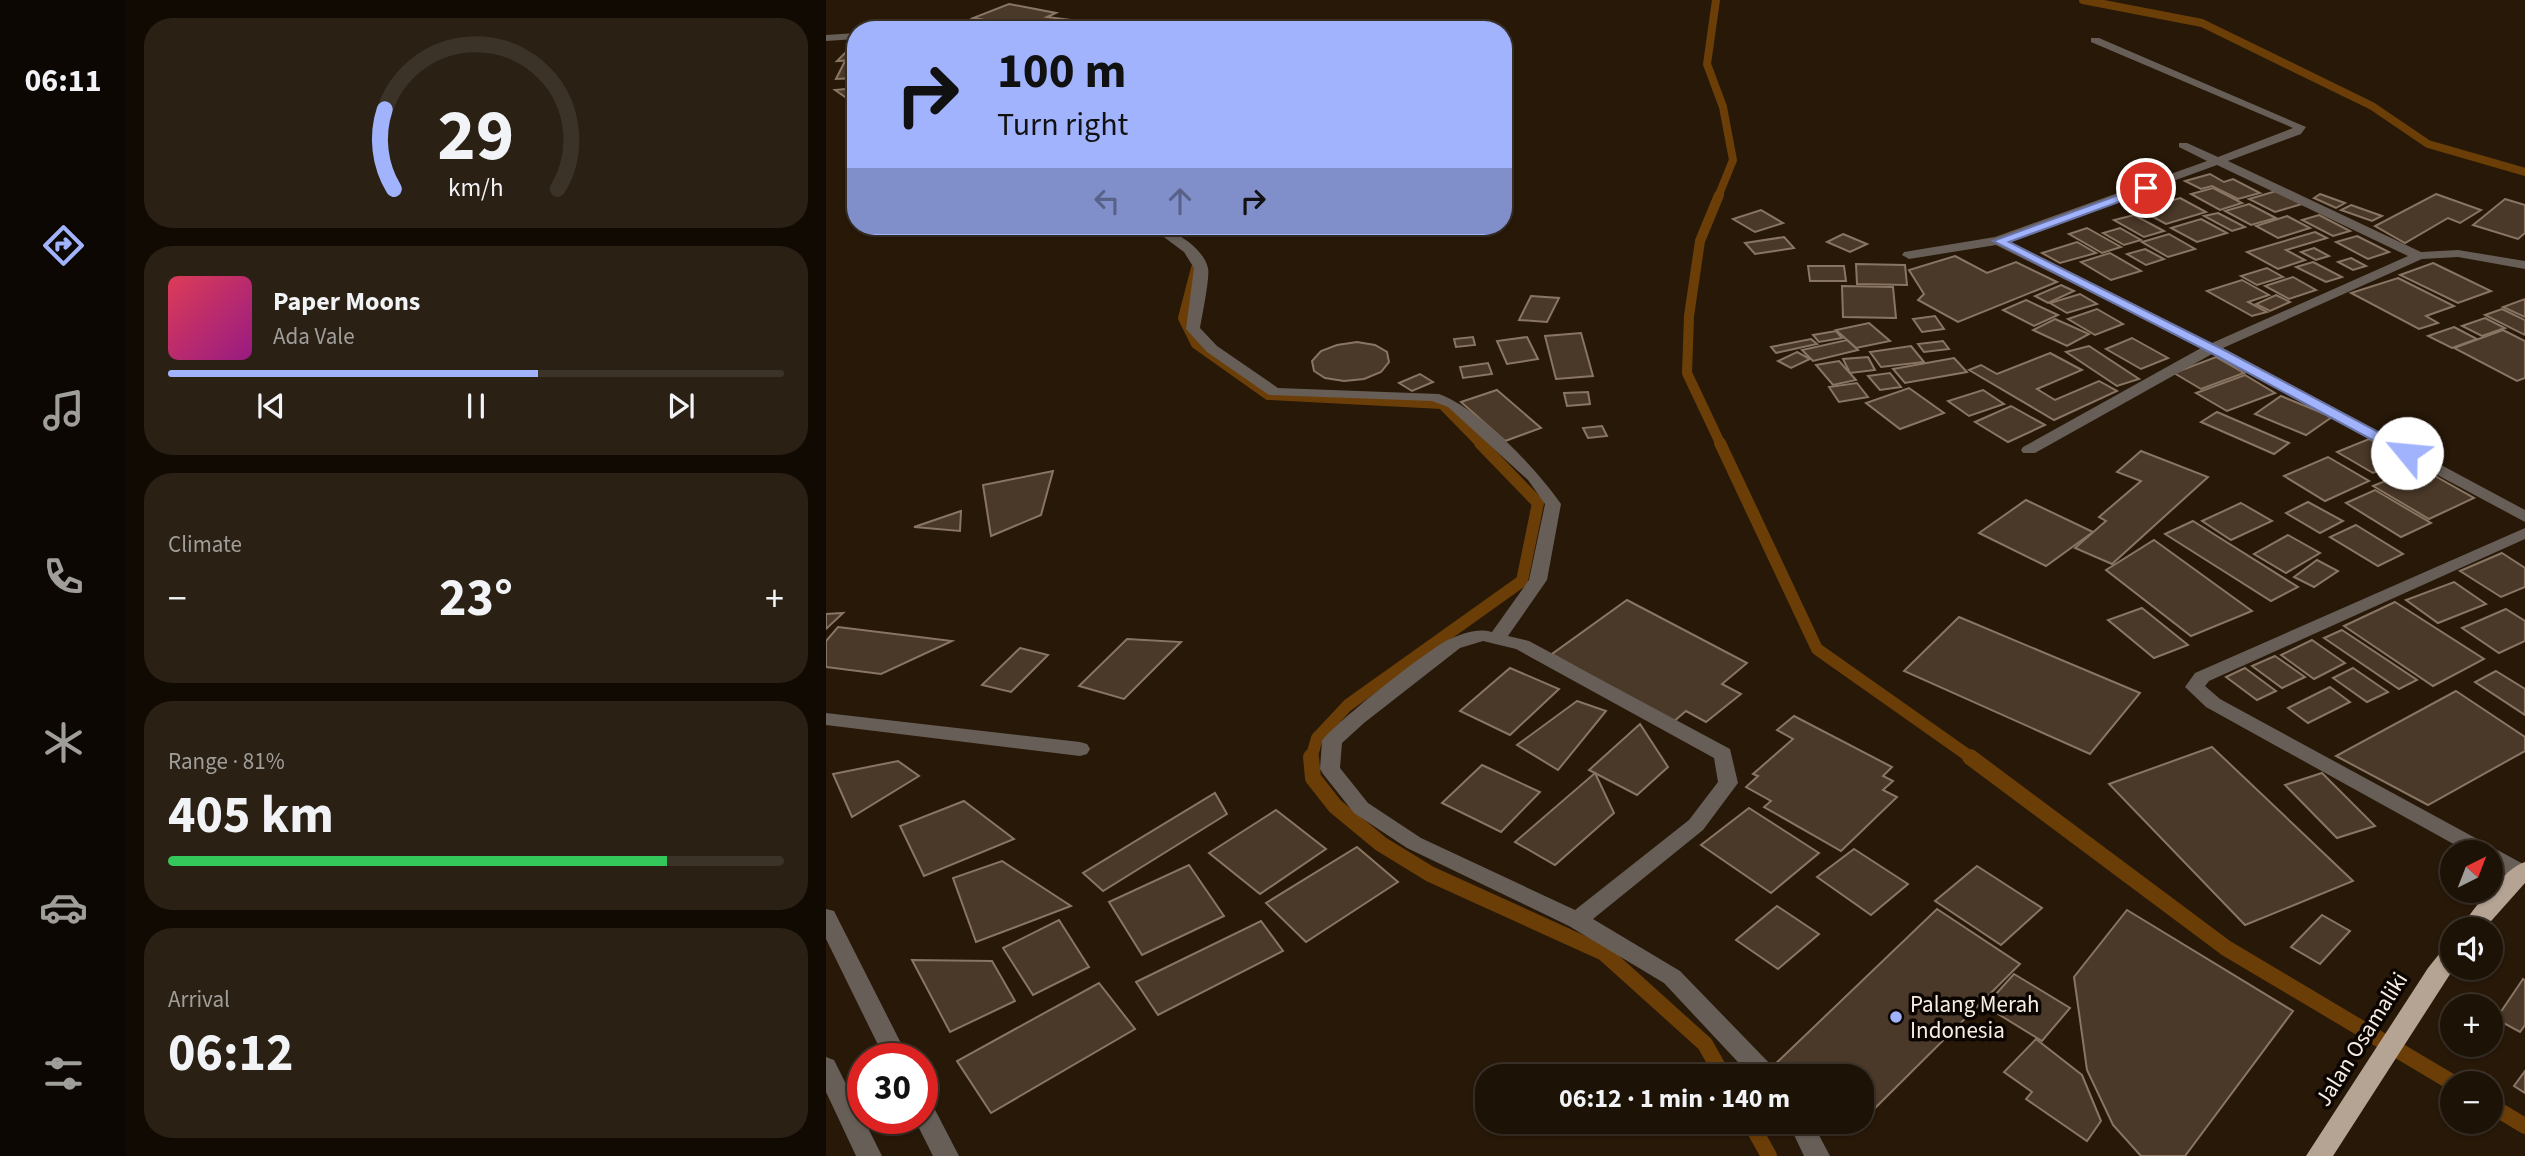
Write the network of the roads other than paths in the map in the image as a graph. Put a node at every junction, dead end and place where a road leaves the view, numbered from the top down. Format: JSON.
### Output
{"nodes":[{"id":1,"x":847,"y":37,"type":"edge"},
{"id":2,"x":826,"y":38,"type":"edge"},
{"id":3,"x":2095,"y":40,"type":"dead end"},
{"id":4,"x":2183,"y":145,"type":"dead end"},
{"id":5,"x":2219,"y":162,"type":"junction"},
{"id":6,"x":1168,"y":235,"type":"edge"},
{"id":7,"x":1998,"y":241,"type":"junction"},
{"id":8,"x":1909,"y":256,"type":"dead end"},
{"id":9,"x":2419,"y":256,"type":"junction"},
{"id":10,"x":2525,"y":265,"type":"edge"},
{"id":11,"x":2212,"y":348,"type":"junction"},
{"id":12,"x":2029,"y":450,"type":"dead end"},
{"id":13,"x":2525,"y":517,"type":"edge"},
{"id":14,"x":2525,"y":533,"type":"edge"},
{"id":15,"x":1498,"y":637,"type":"junction"},
{"id":16,"x":826,"y":719,"type":"edge"},
{"id":17,"x":1080,"y":749,"type":"dead end"},
{"id":18,"x":2463,"y":840,"type":"edge"},
{"id":19,"x":2503,"y":861,"type":"edge"},
{"id":20,"x":2524,"y":871,"type":"edge"},
{"id":21,"x":826,"y":917,"type":"edge"},
{"id":22,"x":2482,"y":917,"type":"edge"},
{"id":23,"x":1577,"y":920,"type":"junction"},
{"id":24,"x":2440,"y":969,"type":"edge"},
{"id":25,"x":889,"y":1043,"type":"edge"},
{"id":26,"x":1755,"y":1064,"type":"edge"},
{"id":27,"x":826,"y":1067,"type":"edge"},
{"id":28,"x":935,"y":1134,"type":"edge"},
{"id":29,"x":1806,"y":1134,"type":"edge"},
{"id":30,"x":2325,"y":1154,"type":"edge"},
{"id":31,"x":869,"y":1156,"type":"edge"},
{"id":32,"x":946,"y":1156,"type":"edge"},
{"id":33,"x":1817,"y":1156,"type":"edge"}],
"edges":[{"from":1,"to":2,"type":"street"},
{"from":3,"to":5,"type":"street"},
{"from":4,"to":5,"type":"street"},
{"from":5,"to":7,"type":"street"},
{"from":5,"to":9,"type":"street"},
{"from":6,"to":15,"type":"street"},
{"from":7,"to":8,"type":"street"},
{"from":7,"to":11,"type":"street"},
{"from":9,"to":10,"type":"street"},
{"from":9,"to":11,"type":"street"},
{"from":11,"to":12,"type":"street"},
{"from":11,"to":13,"type":"street"},
{"from":14,"to":18,"type":"street"},
{"from":15,"to":23,"type":"street"},
{"from":15,"to":23,"type":"street"},
{"from":16,"to":17,"type":"street"},
{"from":19,"to":20,"type":"street"},
{"from":20,"to":22,"type":"main road"},
{"from":21,"to":25,"type":"street"},
{"from":23,"to":26,"type":"street"},
{"from":24,"to":30,"type":"main road","name":"Jalan Osamaliki"},
{"from":27,"to":31,"type":"street"},
{"from":28,"to":32,"type":"street"},
{"from":29,"to":33,"type":"street"}]}
